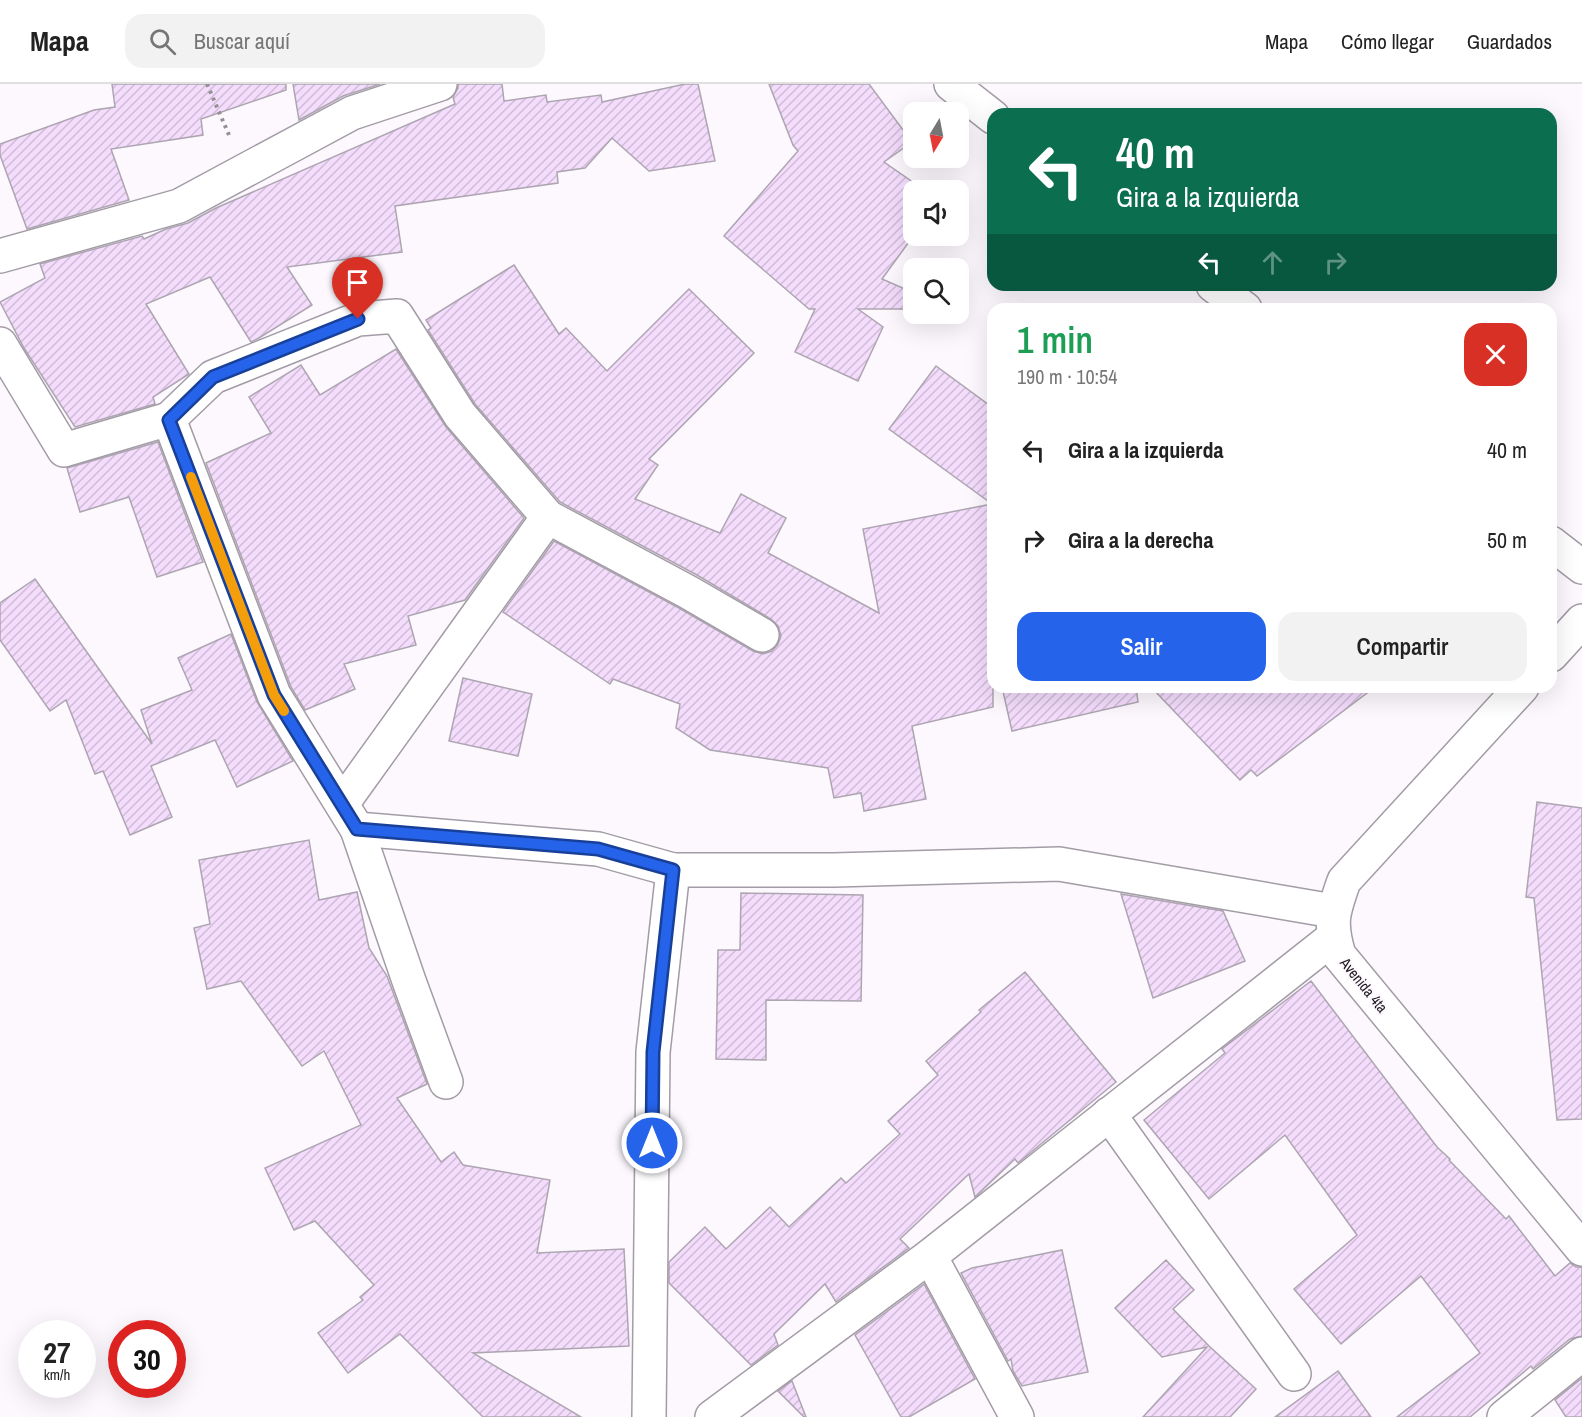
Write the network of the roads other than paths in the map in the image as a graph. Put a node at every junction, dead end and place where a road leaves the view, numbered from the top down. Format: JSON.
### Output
{"nodes":[{"id":1,"x":440,"y":84,"type":"edge"},
{"id":2,"x":951,"y":84,"type":"edge"},
{"id":3,"x":987,"y":112,"type":"edge"},
{"id":4,"x":0,"y":256,"type":"edge"},
{"id":5,"x":1221,"y":291,"type":"edge"},
{"id":6,"x":1237,"y":303,"type":"edge"},
{"id":7,"x":0,"y":344,"type":"edge"},
{"id":8,"x":169,"y":420,"type":"junction"},
{"id":9,"x":548,"y":517,"type":"junction"},
{"id":10,"x":1557,"y":548,"type":"edge"},
{"id":11,"x":1582,"y":567,"type":"edge"},
{"id":12,"x":1582,"y":621,"type":"edge"},
{"id":13,"x":762,"y":635,"type":"dead end"},
{"id":14,"x":1557,"y":648,"type":"edge"},
{"id":15,"x":1516,"y":693,"type":"edge"},
{"id":16,"x":349,"y":817,"type":"junction"},
{"id":17,"x":673,"y":870,"type":"junction"},
{"id":18,"x":1334,"y":924,"type":"junction"},
{"id":19,"x":446,"y":1082,"type":"dead end"},
{"id":20,"x":1110,"y":1114,"type":"junction"},
{"id":21,"x":1582,"y":1249,"type":"edge"},
{"id":22,"x":930,"y":1256,"type":"junction"},
{"id":23,"x":1582,"y":1354,"type":"edge"},
{"id":24,"x":1294,"y":1374,"type":"dead end"},
{"id":25,"x":649,"y":1417,"type":"edge"},
{"id":26,"x":712,"y":1417,"type":"edge"},
{"id":27,"x":1017,"y":1417,"type":"edge"},
{"id":28,"x":1504,"y":1417,"type":"edge"}],
"edges":[{"from":1,"to":4,"type":"street"},
{"from":2,"to":3,"type":"street"},
{"from":5,"to":6,"type":"street"},
{"from":7,"to":8,"type":"street"},
{"from":8,"to":9,"type":"street"},
{"from":8,"to":16,"type":"street"},
{"from":9,"to":13,"type":"street"},
{"from":9,"to":16,"type":"street"},
{"from":10,"to":11,"type":"street"},
{"from":12,"to":14,"type":"street"},
{"from":15,"to":18,"type":"street"},
{"from":16,"to":17,"type":"street"},
{"from":16,"to":19,"type":"street"},
{"from":17,"to":18,"type":"street"},
{"from":17,"to":25,"type":"street"},
{"from":18,"to":20,"type":"street"},
{"from":18,"to":21,"type":"street","name":"Avenida 4ta"},
{"from":20,"to":22,"type":"street"},
{"from":20,"to":24,"type":"street"},
{"from":22,"to":26,"type":"street"},
{"from":22,"to":27,"type":"street"},
{"from":23,"to":28,"type":"street"}]}
